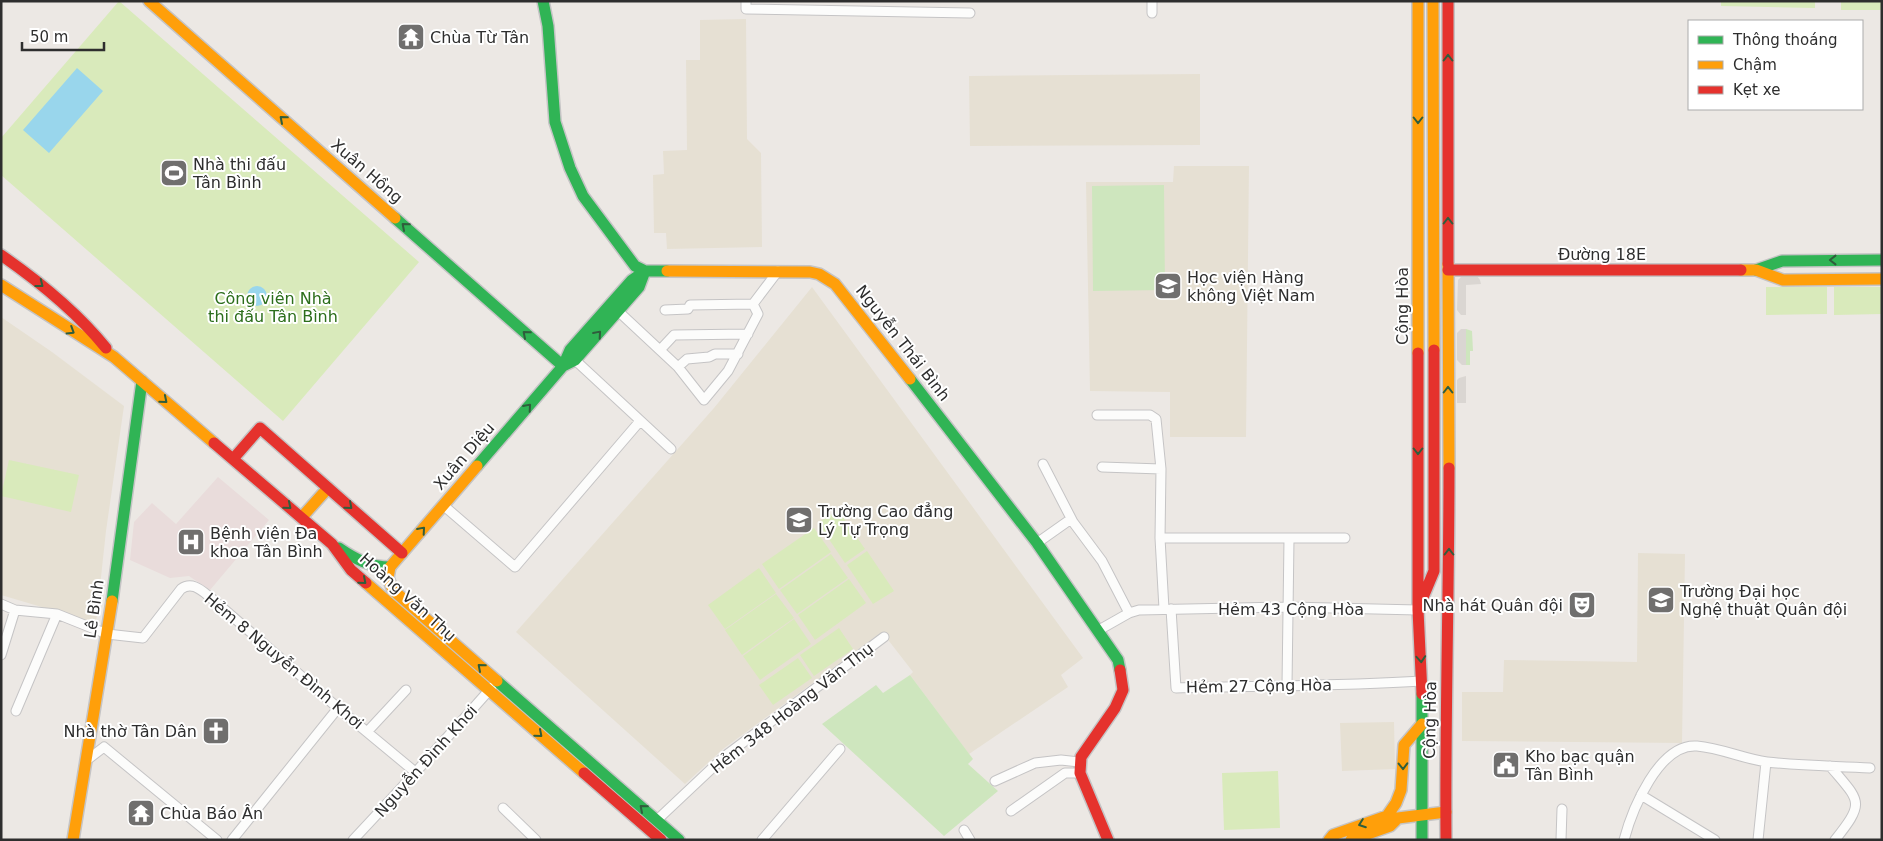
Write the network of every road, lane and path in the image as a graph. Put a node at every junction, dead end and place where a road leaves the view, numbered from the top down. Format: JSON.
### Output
{"nodes":[{"id":1,"x":149,"y":1,"type":"edge"},
{"id":2,"x":543,"y":1,"type":"edge"},
{"id":3,"x":746,"y":1,"type":"edge"},
{"id":4,"x":1152,"y":1,"type":"edge"},
{"id":5,"x":1418,"y":1,"type":"edge"},
{"id":6,"x":1433,"y":1,"type":"edge"},
{"id":7,"x":1448,"y":1,"type":"edge"},
{"id":8,"x":970,"y":13,"type":"dead end"},
{"id":9,"x":1152,"y":13,"type":"dead end"},
{"id":10,"x":1,"y":254,"type":"edge"},
{"id":11,"x":1882,"y":260,"type":"edge"},
{"id":12,"x":1418,"y":270,"type":"junction"},
{"id":13,"x":1433,"y":270,"type":"junction"},
{"id":14,"x":1448,"y":270,"type":"junction"},
{"id":15,"x":1756,"y":270,"type":"junction"},
{"id":16,"x":645,"y":271,"type":"junction"},
{"id":17,"x":778,"y":271,"type":"junction"},
{"id":18,"x":1882,"y":279,"type":"edge"},
{"id":19,"x":1,"y":285,"type":"edge"},
{"id":20,"x":753,"y":304,"type":"junction"},
{"id":21,"x":665,"y":310,"type":"dead end"},
{"id":22,"x":618,"y":311,"type":"junction"},
{"id":23,"x":748,"y":334,"type":"junction"},
{"id":24,"x":660,"y":350,"type":"junction"},
{"id":25,"x":738,"y":354,"type":"junction"},
{"id":26,"x":114,"y":357,"type":"junction"},
{"id":27,"x":575,"y":360,"type":"junction"},
{"id":28,"x":563,"y":366,"type":"junction"},
{"id":29,"x":678,"y":367,"type":"junction"},
{"id":30,"x":142,"y":382,"type":"junction"},
{"id":31,"x":1097,"y":415,"type":"dead end"},
{"id":32,"x":640,"y":421,"type":"junction"},
{"id":33,"x":671,"y":448,"type":"dead end"},
{"id":34,"x":233,"y":459,"type":"junction"},
{"id":35,"x":1043,"y":464,"type":"dead end"},
{"id":36,"x":1102,"y":467,"type":"dead end"},
{"id":37,"x":1161,"y":468,"type":"junction"},
{"id":38,"x":328,"y":488,"type":"junction"},
{"id":39,"x":443,"y":505,"type":"junction"},
{"id":40,"x":302,"y":518,"type":"junction"},
{"id":41,"x":1071,"y":519,"type":"junction"},
{"id":42,"x":1160,"y":538,"type":"junction"},
{"id":43,"x":1345,"y":538,"type":"dead end"},
{"id":44,"x":1289,"y":539,"type":"junction"},
{"id":45,"x":1036,"y":543,"type":"junction"},
{"id":46,"x":332,"y":544,"type":"junction"},
{"id":47,"x":402,"y":553,"type":"junction"},
{"id":48,"x":390,"y":567,"type":"junction"},
{"id":49,"x":1434,"y":571,"type":"junction"},
{"id":50,"x":1449,"y":601,"type":"junction"},
{"id":51,"x":1,"y":604,"type":"edge"},
{"id":52,"x":1289,"y":608,"type":"junction"},
{"id":53,"x":1168,"y":609,"type":"junction"},
{"id":54,"x":15,"y":610,"type":"junction"},
{"id":55,"x":1418,"y":610,"type":"junction"},
{"id":56,"x":1128,"y":613,"type":"junction"},
{"id":57,"x":56,"y":614,"type":"junction"},
{"id":58,"x":1099,"y":630,"type":"junction"},
{"id":59,"x":107,"y":634,"type":"junction"},
{"id":60,"x":884,"y":637,"type":"dead end"},
{"id":61,"x":1,"y":656,"type":"edge"},
{"id":62,"x":497,"y":681,"type":"junction"},
{"id":63,"x":1422,"y":681,"type":"junction"},
{"id":64,"x":1287,"y":685,"type":"junction"},
{"id":65,"x":406,"y":690,"type":"dead end"},
{"id":66,"x":489,"y":690,"type":"junction"},
{"id":67,"x":521,"y":702,"type":"junction"},
{"id":68,"x":338,"y":708,"type":"junction"},
{"id":69,"x":16,"y":711,"type":"dead end"},
{"id":70,"x":514,"y":712,"type":"junction"},
{"id":71,"x":1422,"y":724,"type":"junction"},
{"id":72,"x":367,"y":732,"type":"junction"},
{"id":73,"x":840,"y":749,"type":"dead end"},
{"id":74,"x":87,"y":760,"type":"junction"},
{"id":75,"x":1766,"y":762,"type":"junction"},
{"id":76,"x":1830,"y":766,"type":"junction"},
{"id":77,"x":1080,"y":768,"type":"junction"},
{"id":78,"x":1870,"y":768,"type":"dead end"},
{"id":79,"x":414,"y":771,"type":"junction"},
{"id":80,"x":995,"y":781,"type":"dead end"},
{"id":81,"x":1641,"y":795,"type":"junction"},
{"id":82,"x":503,"y":808,"type":"dead end"},
{"id":83,"x":1562,"y":809,"type":"dead end"},
{"id":84,"x":1011,"y":810,"type":"dead end"},
{"id":85,"x":1446,"y":812,"type":"junction"},
{"id":86,"x":1422,"y":815,"type":"junction"},
{"id":87,"x":1392,"y":817,"type":"junction"},
{"id":88,"x":657,"y":820,"type":"junction"},
{"id":89,"x":964,"y":830,"type":"dead end"},
{"id":90,"x":1700,"y":831,"type":"junction"},
{"id":91,"x":73,"y":840,"type":"edge"},
{"id":92,"x":217,"y":840,"type":"edge"},
{"id":93,"x":232,"y":840,"type":"edge"},
{"id":94,"x":353,"y":840,"type":"edge"},
{"id":95,"x":536,"y":840,"type":"edge"},
{"id":96,"x":660,"y":840,"type":"edge"},
{"id":97,"x":680,"y":840,"type":"edge"},
{"id":98,"x":762,"y":840,"type":"edge"},
{"id":99,"x":970,"y":840,"type":"edge"},
{"id":100,"x":1108,"y":840,"type":"edge"},
{"id":101,"x":1329,"y":840,"type":"edge"},
{"id":102,"x":1351,"y":840,"type":"edge"},
{"id":103,"x":1422,"y":840,"type":"edge"},
{"id":104,"x":1446,"y":840,"type":"edge"},
{"id":105,"x":1561,"y":840,"type":"edge"},
{"id":106,"x":1624,"y":840,"type":"edge"},
{"id":107,"x":1694,"y":840,"type":"edge"},
{"id":108,"x":1715,"y":840,"type":"edge"},
{"id":109,"x":1758,"y":840,"type":"edge"},
{"id":110,"x":1835,"y":840,"type":"edge"}],
"edges":[{"from":28,"to":1,"type":"main road","name":"Xuân Hồng","one_way":true},
{"from":2,"to":16,"type":"main road"},
{"from":3,"to":8,"type":"street"},
{"from":4,"to":9,"type":"street"},
{"from":5,"to":12,"type":"main road","name":"Cộng Hòa","one_way":true},
{"from":6,"to":13,"type":"main road","name":"Cộng Hòa"},
{"from":14,"to":7,"type":"main road","name":"Cộng Hòa","one_way":true},
{"from":10,"to":26,"type":"main road","name":"Hoàng Văn Thụ","one_way":true},
{"from":11,"to":15,"type":"main road","name":"Đường 18E","one_way":true},
{"from":12,"to":13,"type":"main road","name":"Đường 18E"},
{"from":12,"to":55,"type":"main road","name":"Cộng Hòa","one_way":true},
{"from":13,"to":14,"type":"main road","name":"Đường 18E"},
{"from":13,"to":49,"type":"main road","name":"Cộng Hòa"},
{"from":14,"to":15,"type":"main road","name":"Đường 18E"},
{"from":50,"to":14,"type":"main road","name":"Cộng Hòa","one_way":true},
{"from":15,"to":18,"type":"main road","name":"Đường 18E"},
{"from":16,"to":17,"type":"main road","name":"Nguyễn Thái Bình"},
{"from":16,"to":22,"type":"main road","name":"Xuân Diệu"},
{"from":16,"to":28,"type":"main road","name":"Xuân Diệu"},
{"from":17,"to":20,"type":"street"},
{"from":17,"to":45,"type":"main road","name":"Nguyễn Thái Bình"},
{"from":19,"to":26,"type":"main road","name":"Hoàng Văn Thụ","one_way":true},
{"from":20,"to":21,"type":"street"},
{"from":20,"to":23,"type":"street"},
{"from":22,"to":24,"type":"street"},
{"from":27,"to":22,"type":"main road","name":"Xuân Diệu","one_way":true},
{"from":23,"to":24,"type":"street"},
{"from":23,"to":25,"type":"street"},
{"from":24,"to":29,"type":"street"},
{"from":25,"to":29,"type":"street"},
{"from":25,"to":29,"type":"street"},
{"from":26,"to":30,"type":"main road","name":"Hoàng Văn Thụ"},
{"from":27,"to":28,"type":"main road","name":"Xuân Diệu"},
{"from":27,"to":32,"type":"street"},
{"from":39,"to":28,"type":"main road","name":"Xuân Diệu","one_way":true},
{"from":30,"to":34,"type":"main road","name":"Hoàng Văn Thụ","one_way":true},
{"from":30,"to":59,"type":"main road","name":"Lê Bình"},
{"from":31,"to":37,"type":"street"},
{"from":32,"to":33,"type":"street"},
{"from":32,"to":39,"type":"street"},
{"from":34,"to":38,"type":"main road"},
{"from":34,"to":40,"type":"main road","name":"Hoàng Văn Thụ","one_way":true},
{"from":35,"to":41,"type":"street"},
{"from":36,"to":37,"type":"street"},
{"from":37,"to":42,"type":"street"},
{"from":38,"to":40,"type":"main road"},
{"from":38,"to":47,"type":"main road","one_way":true},
{"from":47,"to":39,"type":"main road","name":"Xuân Diệu","one_way":true},
{"from":40,"to":46,"type":"main road","name":"Hoàng Văn Thụ"},
{"from":41,"to":45,"type":"street"},
{"from":41,"to":56,"type":"street"},
{"from":42,"to":44,"type":"street"},
{"from":42,"to":53,"type":"street"},
{"from":43,"to":44,"type":"street"},
{"from":44,"to":52,"type":"street"},
{"from":45,"to":58,"type":"main road","name":"Nguyễn Thái Bình"},
{"from":46,"to":48,"type":"main road"},
{"from":46,"to":66,"type":"main road","name":"Hoàng Văn Thụ","one_way":true},
{"from":47,"to":48,"type":"main road","name":"Xuân Diệu"},
{"from":62,"to":48,"type":"main road","name":"Hoàng Văn Thụ","one_way":true},
{"from":49,"to":50,"type":"main road","name":"Cộng Hòa"},
{"from":49,"to":55,"type":"main road","name":"Cộng Hòa"},
{"from":50,"to":85,"type":"main road","name":"Cộng Hòa"},
{"from":51,"to":54,"type":"street"},
{"from":52,"to":53,"type":"street","name":"Hẻm 43 Cộng Hòa"},
{"from":52,"to":55,"type":"street","name":"Hẻm 43 Cộng Hòa"},
{"from":52,"to":64,"type":"street"},
{"from":53,"to":56,"type":"street","name":"Hẻm 43 Cộng Hòa"},
{"from":53,"to":64,"type":"street","name":"Hẻm 27 Cộng Hòa"},
{"from":54,"to":57,"type":"street"},
{"from":54,"to":61,"type":"street"},
{"from":55,"to":63,"type":"main road","name":"Cộng Hòa","one_way":true},
{"from":56,"to":58,"type":"street","name":"Hẻm 43 Cộng Hòa"},
{"from":57,"to":59,"type":"street"},
{"from":57,"to":69,"type":"street"},
{"from":58,"to":77,"type":"main road","name":"Nguyễn Thái Bình"},
{"from":59,"to":68,"type":"street","name":"Hẻm 8 Nguyễn Đình Khơi"},
{"from":59,"to":74,"type":"main road","name":"Lê Bình"},
{"from":60,"to":88,"type":"street","name":"Hẻm 348 Hoàng Văn Thụ"},
{"from":62,"to":66,"type":"street","name":"Nguyễn Đình Khơi"},
{"from":62,"to":67,"type":"main road","name":"Hoàng Văn Thụ"},
{"from":63,"to":64,"type":"street","name":"Hẻm 27 Cộng Hòa"},
{"from":63,"to":71,"type":"main road","name":"Cộng Hòa"},
{"from":65,"to":72,"type":"street"},
{"from":66,"to":70,"type":"main road","name":"Hoàng Văn Thụ"},
{"from":66,"to":79,"type":"street","name":"Nguyễn Đình Khơi"},
{"from":67,"to":70,"type":"street"},
{"from":88,"to":67,"type":"main road","name":"Hoàng Văn Thụ","one_way":true},
{"from":68,"to":72,"type":"street","name":"Hẻm 8 Nguyễn Đình Khơi"},
{"from":68,"to":93,"type":"street"},
{"from":70,"to":96,"type":"main road","name":"Hoàng Văn Thụ","one_way":true},
{"from":71,"to":86,"type":"main road","name":"Cộng Hòa"},
{"from":71,"to":87,"type":"main road","one_way":true},
{"from":72,"to":79,"type":"street","name":"Hẻm 8 Nguyễn Đình Khơi"},
{"from":73,"to":98,"type":"street"},
{"from":74,"to":91,"type":"main road","name":"Lê Bình"},
{"from":74,"to":92,"type":"street"},
{"from":75,"to":76,"type":"street"},
{"from":75,"to":81,"type":"street"},
{"from":75,"to":109,"type":"street"},
{"from":76,"to":78,"type":"street"},
{"from":76,"to":110,"type":"street"},
{"from":77,"to":80,"type":"street"},
{"from":77,"to":84,"type":"street"},
{"from":77,"to":100,"type":"main road"},
{"from":79,"to":94,"type":"street","name":"Nguyễn Đình Khơi"},
{"from":81,"to":90,"type":"street"},
{"from":81,"to":106,"type":"street"},
{"from":82,"to":95,"type":"street"},
{"from":83,"to":105,"type":"street"},
{"from":85,"to":86,"type":"main road"},
{"from":85,"to":104,"type":"main road","name":"Cộng Hòa"},
{"from":86,"to":87,"type":"main road"},
{"from":86,"to":103,"type":"main road","name":"Cộng Hòa"},
{"from":87,"to":101,"type":"main road","one_way":true},
{"from":87,"to":102,"type":"main road"},
{"from":88,"to":97,"type":"main road","name":"Hoàng Văn Thụ"},
{"from":89,"to":99,"type":"street"},
{"from":90,"to":107,"type":"street"},
{"from":90,"to":108,"type":"street"}]}
